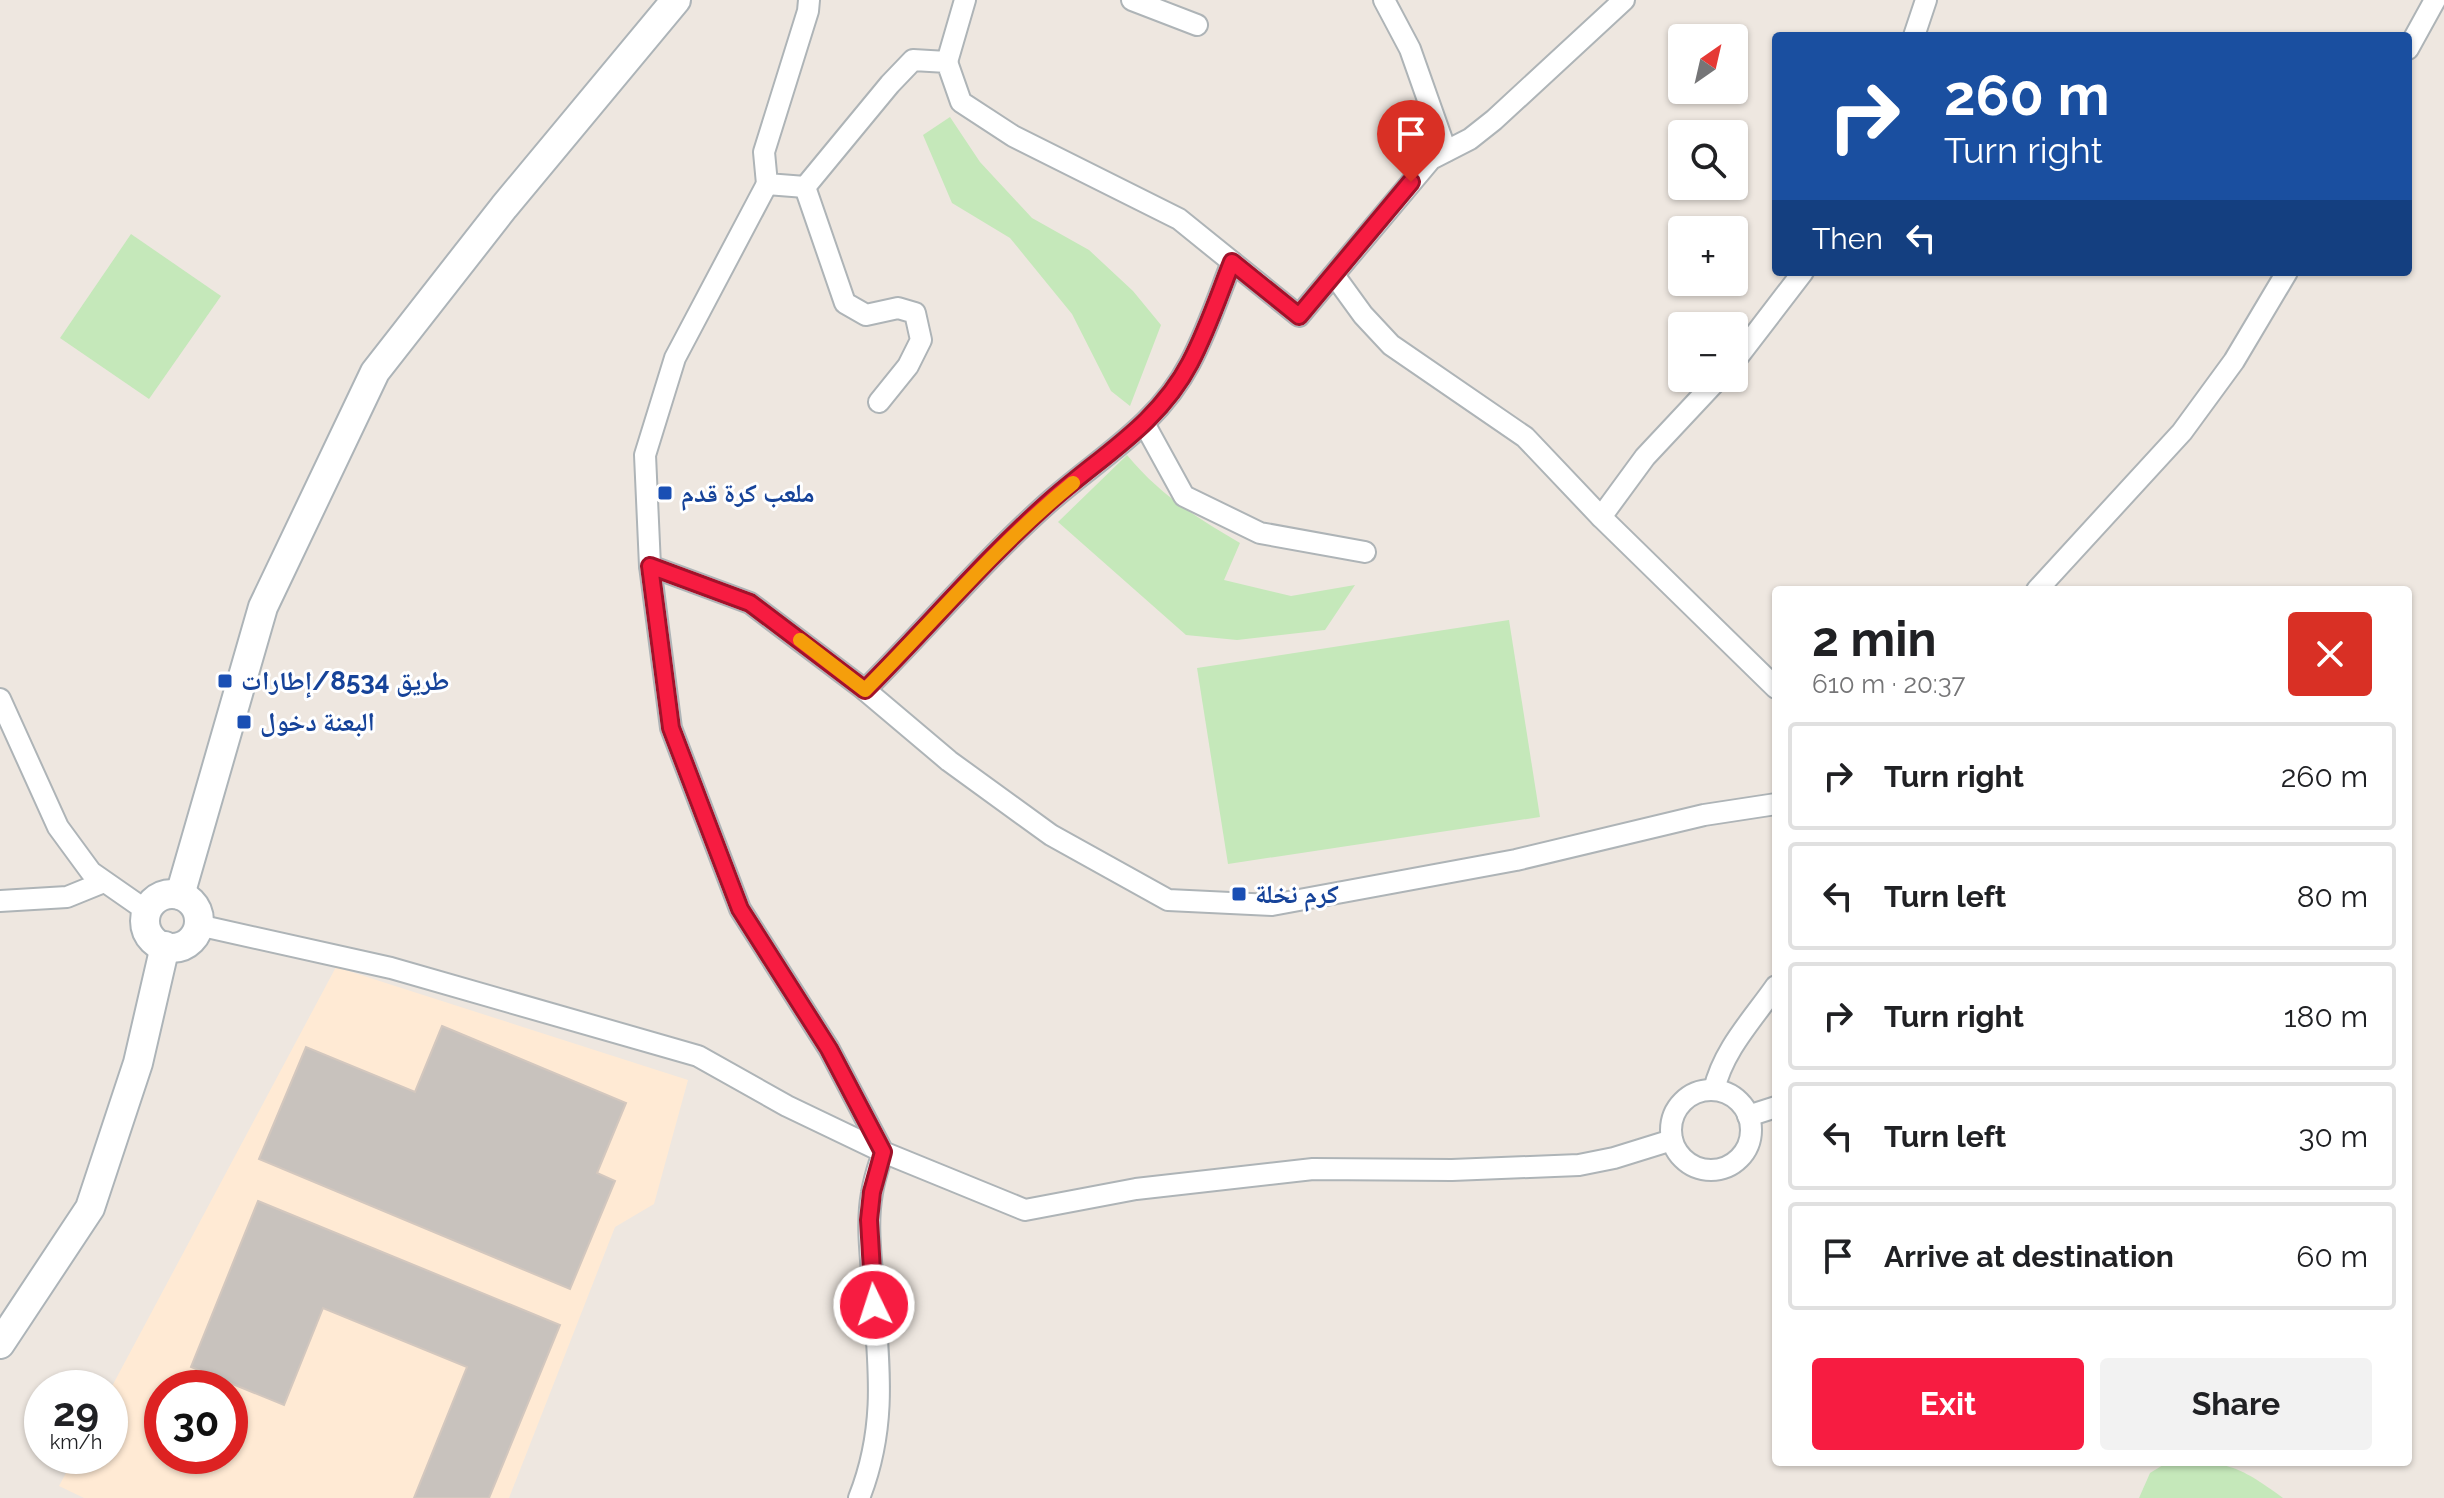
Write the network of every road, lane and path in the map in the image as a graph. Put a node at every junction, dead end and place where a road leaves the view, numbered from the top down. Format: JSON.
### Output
{"nodes":[{"id":1,"x":676,"y":0,"type":"edge"},
{"id":2,"x":809,"y":0,"type":"edge"},
{"id":3,"x":965,"y":0,"type":"edge"},
{"id":4,"x":1132,"y":0,"type":"edge"},
{"id":5,"x":1384,"y":0,"type":"edge"},
{"id":6,"x":1624,"y":0,"type":"edge"},
{"id":7,"x":1926,"y":0,"type":"edge"},
{"id":8,"x":2435,"y":0,"type":"edge"},
{"id":9,"x":1197,"y":25,"type":"dead end"},
{"id":10,"x":1915,"y":32,"type":"edge"},
{"id":11,"x":2412,"y":42,"type":"edge"},
{"id":12,"x":947,"y":62,"type":"junction"},
{"id":13,"x":1446,"y":151,"type":"junction"},
{"id":14,"x":767,"y":184,"type":"junction"},
{"id":15,"x":805,"y":187,"type":"junction"},
{"id":16,"x":1232,"y":262,"type":"junction"},
{"id":17,"x":1334,"y":275,"type":"junction"},
{"id":18,"x":1800,"y":276,"type":"edge"},
{"id":19,"x":2285,"y":276,"type":"edge"},
{"id":20,"x":1748,"y":344,"type":"edge"},
{"id":21,"x":1706,"y":392,"type":"edge"},
{"id":22,"x":879,"y":402,"type":"dead end"},
{"id":23,"x":1145,"y":425,"type":"junction"},
{"id":24,"x":1601,"y":517,"type":"junction"},
{"id":25,"x":1365,"y":552,"type":"dead end"},
{"id":26,"x":650,"y":566,"type":"junction"},
{"id":27,"x":2041,"y":586,"type":"edge"},
{"id":28,"x":1772,"y":684,"type":"edge"},
{"id":29,"x":865,"y":690,"type":"junction"},
{"id":30,"x":0,"y":699,"type":"edge"},
{"id":31,"x":1772,"y":805,"type":"edge"},
{"id":32,"x":104,"y":882,"type":"junction"},
{"id":33,"x":180,"y":895,"type":"junction"},
{"id":34,"x":0,"y":901,"type":"edge"},
{"id":35,"x":147,"y":911,"type":"junction"},
{"id":36,"x":198,"y":925,"type":"junction"},
{"id":37,"x":165,"y":946,"type":"junction"},
{"id":38,"x":1772,"y":992,"type":"edge"},
{"id":39,"x":1714,"y":1090,"type":"junction"},
{"id":40,"x":1772,"y":1108,"type":"edge"},
{"id":41,"x":1748,"y":1116,"type":"junction"},
{"id":42,"x":1672,"y":1140,"type":"junction"},
{"id":43,"x":883,"y":1152,"type":"junction"},
{"id":44,"x":29,"y":1301,"type":"junction"},
{"id":45,"x":0,"y":1336,"type":"edge"},
{"id":46,"x":0,"y":1344,"type":"edge"},
{"id":47,"x":859,"y":1498,"type":"edge"}],
"edges":[{"from":1,"to":33,"type":"main road"},
{"from":2,"to":14,"type":"street"},
{"from":3,"to":12,"type":"street"},
{"from":4,"to":9,"type":"street"},
{"from":5,"to":13,"type":"street"},
{"from":6,"to":13,"type":"street"},
{"from":7,"to":10,"type":"street"},
{"from":8,"to":11,"type":"street"},
{"from":12,"to":15,"type":"street"},
{"from":12,"to":16,"type":"street"},
{"from":13,"to":17,"type":"street"},
{"from":14,"to":15,"type":"street"},
{"from":14,"to":26,"type":"street"},
{"from":15,"to":22,"type":"street"},
{"from":16,"to":17,"type":"street"},
{"from":16,"to":23,"type":"street"},
{"from":17,"to":24,"type":"street"},
{"from":18,"to":20,"type":"street"},
{"from":19,"to":27,"type":"street"},
{"from":21,"to":24,"type":"street"},
{"from":23,"to":25,"type":"street"},
{"from":23,"to":29,"type":"street"},
{"from":24,"to":28,"type":"street"},
{"from":26,"to":29,"type":"street"},
{"from":26,"to":43,"type":"street"},
{"from":29,"to":31,"type":"street"},
{"from":30,"to":32,"type":"street"},
{"from":32,"to":34,"type":"street"},
{"from":32,"to":35,"type":"street"},
{"from":33,"to":35,"type":"main road"},
{"from":33,"to":36,"type":"main road"},
{"from":35,"to":37,"type":"main road"},
{"from":36,"to":37,"type":"main road"},
{"from":36,"to":43,"type":"street"},
{"from":37,"to":44,"type":"main road"},
{"from":38,"to":39,"type":"street"},
{"from":39,"to":41,"type":"street"},
{"from":39,"to":42,"type":"street"},
{"from":40,"to":41,"type":"street"},
{"from":41,"to":42,"type":"street"},
{"from":42,"to":43,"type":"street"},
{"from":43,"to":47,"type":"street"},
{"from":44,"to":45,"type":"main road"},
{"from":44,"to":46,"type":"main road"}]}
